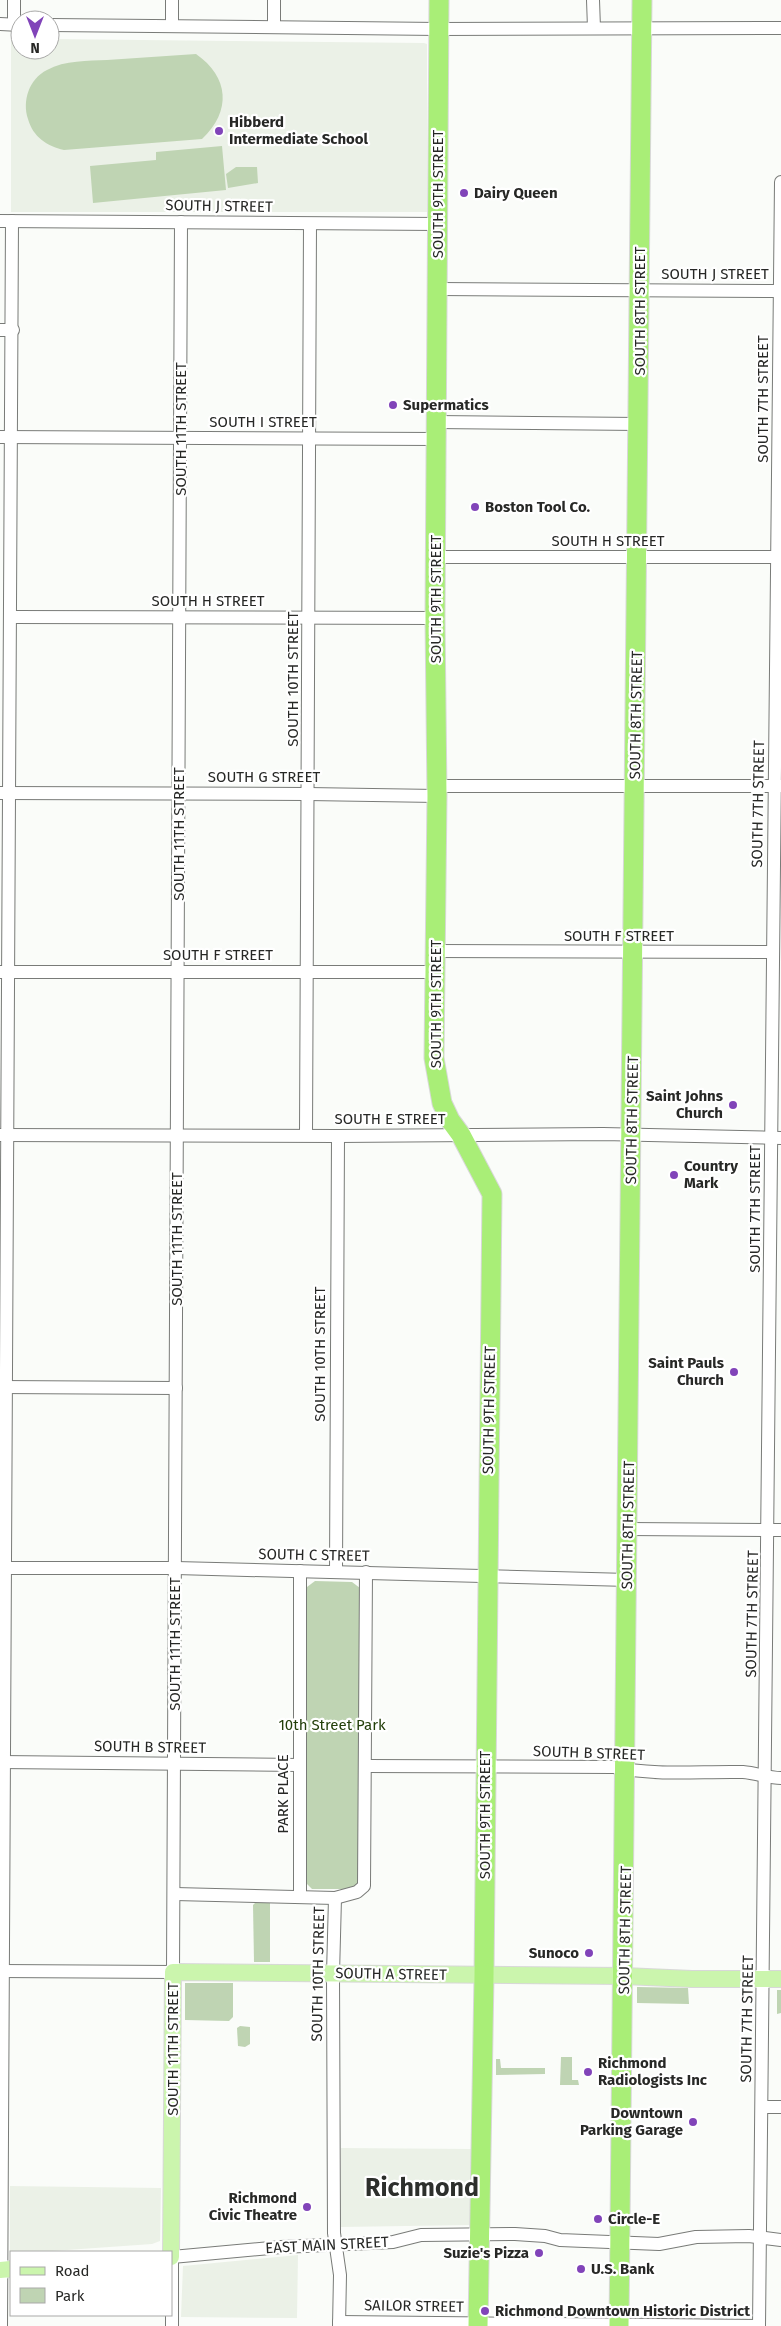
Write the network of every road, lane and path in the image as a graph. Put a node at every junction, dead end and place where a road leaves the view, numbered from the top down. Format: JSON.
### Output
{"nodes":[{"id":1,"x":172,"y":0,"type":"edge"},
{"id":2,"x":274,"y":0,"type":"edge"},
{"id":3,"x":439,"y":0,"type":"edge"},
{"id":4,"x":593,"y":0,"type":"edge"},
{"id":5,"x":642,"y":0,"type":"edge"},
{"id":6,"x":60,"y":25,"type":"edge"},
{"id":7,"x":172,"y":26,"type":"junction"},
{"id":8,"x":274,"y":27,"type":"junction"},
{"id":9,"x":594,"y":28,"type":"junction"},
{"id":10,"x":642,"y":28,"type":"junction"},
{"id":11,"x":781,"y":28,"type":"edge"},
{"id":12,"x":439,"y":29,"type":"junction"},
{"id":13,"x":781,"y":182,"type":"edge"},
{"id":14,"x":6,"y":221,"type":"edge"},
{"id":15,"x":181,"y":222,"type":"junction"},
{"id":16,"x":310,"y":224,"type":"junction"},
{"id":17,"x":438,"y":224,"type":"junction"},
{"id":18,"x":438,"y":289,"type":"junction"},
{"id":19,"x":640,"y":290,"type":"junction"},
{"id":20,"x":781,"y":291,"type":"edge"},
{"id":21,"x":0,"y":330,"type":"edge"},
{"id":22,"x":13,"y":330,"type":"junction"},
{"id":23,"x":639,"y":424,"type":"junction"},
{"id":24,"x":436,"y":430,"type":"junction"},
{"id":25,"x":6,"y":437,"type":"edge"},
{"id":26,"x":180,"y":438,"type":"junction"},
{"id":27,"x":309,"y":438,"type":"junction"},
{"id":28,"x":435,"y":557,"type":"junction"},
{"id":29,"x":638,"y":557,"type":"junction"},
{"id":30,"x":779,"y":557,"type":"edge"},
{"id":31,"x":11,"y":617,"type":"junction"},
{"id":32,"x":181,"y":618,"type":"junction"},
{"id":33,"x":310,"y":618,"type":"junction"},
{"id":34,"x":435,"y":618,"type":"junction"},
{"id":35,"x":778,"y":786,"type":"edge"},
{"id":36,"x":635,"y":787,"type":"junction"},
{"id":37,"x":437,"y":791,"type":"junction"},
{"id":38,"x":5,"y":793,"type":"edge"},
{"id":39,"x":180,"y":793,"type":"junction"},
{"id":40,"x":308,"y":794,"type":"junction"},
{"id":41,"x":436,"y":951,"type":"junction"},
{"id":42,"x":634,"y":952,"type":"junction"},
{"id":43,"x":772,"y":952,"type":"junction"},
{"id":44,"x":307,"y":971,"type":"junction"},
{"id":45,"x":5,"y":972,"type":"edge"},
{"id":46,"x":178,"y":972,"type":"junction"},
{"id":47,"x":436,"y":972,"type":"junction"},
{"id":48,"x":4,"y":1134,"type":"edge"},
{"id":49,"x":306,"y":1135,"type":"junction"},
{"id":50,"x":461,"y":1135,"type":"junction"},
{"id":51,"x":178,"y":1136,"type":"junction"},
{"id":52,"x":338,"y":1136,"type":"junction"},
{"id":53,"x":632,"y":1136,"type":"junction"},
{"id":54,"x":776,"y":1138,"type":"edge"},
{"id":55,"x":3,"y":1387,"type":"edge"},
{"id":56,"x":176,"y":1388,"type":"junction"},
{"id":57,"x":628,"y":1529,"type":"junction"},
{"id":58,"x":775,"y":1530,"type":"edge"},
{"id":59,"x":2,"y":1568,"type":"edge"},
{"id":60,"x":176,"y":1568,"type":"junction"},
{"id":61,"x":300,"y":1571,"type":"junction"},
{"id":62,"x":336,"y":1572,"type":"junction"},
{"id":63,"x":366,"y":1572,"type":"junction"},
{"id":64,"x":487,"y":1577,"type":"junction"},
{"id":65,"x":628,"y":1580,"type":"junction"},
{"id":66,"x":2,"y":1762,"type":"edge"},
{"id":67,"x":174,"y":1763,"type":"junction"},
{"id":68,"x":299,"y":1765,"type":"junction"},
{"id":69,"x":366,"y":1766,"type":"junction"},
{"id":70,"x":486,"y":1767,"type":"junction"},
{"id":71,"x":626,"y":1770,"type":"junction"},
{"id":72,"x":766,"y":1778,"type":"junction"},
{"id":73,"x":781,"y":1778,"type":"edge"},
{"id":74,"x":175,"y":1894,"type":"junction"},
{"id":75,"x":300,"y":1897,"type":"junction"},
{"id":76,"x":335,"y":1898,"type":"junction"},
{"id":77,"x":2,"y":1971,"type":"edge"},
{"id":78,"x":173,"y":1972,"type":"junction"},
{"id":79,"x":333,"y":1974,"type":"junction"},
{"id":80,"x":484,"y":1976,"type":"junction"},
{"id":81,"x":624,"y":1976,"type":"junction"},
{"id":82,"x":764,"y":1979,"type":"junction"},
{"id":83,"x":781,"y":1979,"type":"edge"},
{"id":84,"x":762,"y":2107,"type":"junction"},
{"id":85,"x":781,"y":2107,"type":"edge"},
{"id":86,"x":479,"y":2235,"type":"junction"},
{"id":87,"x":760,"y":2237,"type":"junction"},
{"id":88,"x":781,"y":2240,"type":"edge"},
{"id":89,"x":619,"y":2241,"type":"junction"},
{"id":90,"x":336,"y":2245,"type":"junction"},
{"id":91,"x":172,"y":2257,"type":"edge"},
{"id":92,"x":4,"y":2269,"type":"edge"},
{"id":93,"x":339,"y":2324,"type":"edge"},
{"id":94,"x":478,"y":2324,"type":"edge"},
{"id":95,"x":1,"y":2326,"type":"edge"},
{"id":96,"x":172,"y":2326,"type":"edge"},
{"id":97,"x":620,"y":2326,"type":"edge"},
{"id":98,"x":760,"y":2326,"type":"edge"}],
"edges":[{"from":1,"to":7,"type":"street"},
{"from":2,"to":8,"type":"street"},
{"from":3,"to":12,"type":"highway","name":"SOUTH 9TH STREET"},
{"from":4,"to":9,"type":"street"},
{"from":5,"to":10,"type":"highway","name":"SOUTH 8TH STREET"},
{"from":6,"to":7,"type":"street"},
{"from":7,"to":8,"type":"street"},
{"from":8,"to":12,"type":"street"},
{"from":9,"to":10,"type":"street"},
{"from":9,"to":12,"type":"street"},
{"from":10,"to":11,"type":"street"},
{"from":10,"to":19,"type":"highway","name":"SOUTH 8TH STREET"},
{"from":12,"to":17,"type":"highway","name":"SOUTH 9TH STREET"},
{"from":13,"to":20,"type":"street","name":"SOUTH 7TH STREET"},
{"from":14,"to":15,"type":"street","name":"SOUTH J STREET"},
{"from":14,"to":22,"type":"street"},
{"from":15,"to":16,"type":"street","name":"SOUTH J STREET"},
{"from":15,"to":26,"type":"street","name":"SOUTH 11TH STREET"},
{"from":16,"to":17,"type":"street","name":"SOUTH J STREET"},
{"from":16,"to":27,"type":"street","name":"SOUTH 10TH STREET"},
{"from":17,"to":18,"type":"highway","name":"SOUTH 9TH STREET"},
{"from":18,"to":19,"type":"street","name":"SOUTH J STREET"},
{"from":18,"to":24,"type":"highway","name":"SOUTH 9TH STREET"},
{"from":19,"to":20,"type":"street","name":"SOUTH J STREET"},
{"from":19,"to":23,"type":"highway","name":"SOUTH 8TH STREET"},
{"from":20,"to":30,"type":"street","name":"SOUTH 7TH STREET"},
{"from":21,"to":22,"type":"street"},
{"from":22,"to":25,"type":"street"},
{"from":23,"to":24,"type":"street","name":"SOUTH I STREET"},
{"from":23,"to":29,"type":"highway","name":"SOUTH 8TH STREET"},
{"from":24,"to":27,"type":"street","name":"SOUTH I STREET"},
{"from":24,"to":28,"type":"highway","name":"SOUTH 9TH STREET"},
{"from":25,"to":26,"type":"street","name":"SOUTH I STREET"},
{"from":25,"to":31,"type":"street"},
{"from":26,"to":27,"type":"street","name":"SOUTH I STREET"},
{"from":26,"to":32,"type":"street","name":"SOUTH 11TH STREET"},
{"from":27,"to":33,"type":"street","name":"SOUTH 10TH STREET"},
{"from":28,"to":29,"type":"street","name":"SOUTH H STREET"},
{"from":28,"to":34,"type":"highway","name":"SOUTH 9TH STREET"},
{"from":29,"to":30,"type":"street","name":"SOUTH H STREET"},
{"from":29,"to":36,"type":"highway","name":"SOUTH 8TH STREET"},
{"from":30,"to":35,"type":"street","name":"SOUTH 7TH STREET"},
{"from":31,"to":32,"type":"street","name":"SOUTH H STREET"},
{"from":31,"to":38,"type":"street"},
{"from":32,"to":33,"type":"street","name":"SOUTH H STREET"},
{"from":32,"to":39,"type":"street","name":"SOUTH 11TH STREET"},
{"from":33,"to":34,"type":"street","name":"SOUTH H STREET"},
{"from":33,"to":40,"type":"street","name":"SOUTH 10TH STREET"},
{"from":34,"to":37,"type":"highway","name":"SOUTH 9TH STREET"},
{"from":35,"to":36,"type":"street","name":"SOUTH G STREET"},
{"from":35,"to":43,"type":"street","name":"SOUTH 7TH STREET"},
{"from":36,"to":37,"type":"street","name":"SOUTH G STREET"},
{"from":36,"to":42,"type":"highway","name":"SOUTH 8TH STREET"},
{"from":37,"to":40,"type":"street","name":"SOUTH G STREET"},
{"from":37,"to":41,"type":"highway","name":"SOUTH 9TH STREET"},
{"from":38,"to":39,"type":"street","name":"SOUTH G STREET"},
{"from":38,"to":45,"type":"street"},
{"from":39,"to":40,"type":"street","name":"SOUTH G STREET"},
{"from":39,"to":46,"type":"street","name":"SOUTH 11TH STREET"},
{"from":40,"to":44,"type":"street","name":"SOUTH 10TH STREET"},
{"from":41,"to":42,"type":"street","name":"SOUTH F STREET"},
{"from":41,"to":47,"type":"highway","name":"SOUTH 9TH STREET"},
{"from":42,"to":43,"type":"street","name":"SOUTH F STREET"},
{"from":42,"to":53,"type":"highway","name":"SOUTH 8TH STREET"},
{"from":43,"to":54,"type":"street","name":"SOUTH 7TH STREET"},
{"from":44,"to":46,"type":"street","name":"SOUTH F STREET"},
{"from":44,"to":47,"type":"street","name":"SOUTH F STREET"},
{"from":44,"to":49,"type":"street","name":"SOUTH 10TH STREET"},
{"from":45,"to":46,"type":"street","name":"SOUTH F STREET"},
{"from":45,"to":48,"type":"street"},
{"from":46,"to":51,"type":"street","name":"SOUTH 11TH STREET"},
{"from":47,"to":50,"type":"highway","name":"SOUTH 9TH STREET"},
{"from":48,"to":51,"type":"street","name":"SOUTH E STREET"},
{"from":48,"to":55,"type":"street"},
{"from":49,"to":51,"type":"street","name":"SOUTH E STREET"},
{"from":49,"to":52,"type":"street","name":"SOUTH E STREET"},
{"from":50,"to":52,"type":"street","name":"SOUTH E STREET"},
{"from":50,"to":53,"type":"street","name":"SOUTH E STREET"},
{"from":50,"to":64,"type":"highway","name":"SOUTH 9TH STREET"},
{"from":51,"to":56,"type":"street","name":"SOUTH 11TH STREET"},
{"from":52,"to":62,"type":"street","name":"SOUTH 10TH STREET"},
{"from":53,"to":54,"type":"street","name":"SOUTH E STREET"},
{"from":53,"to":57,"type":"highway","name":"SOUTH 8TH STREET"},
{"from":54,"to":58,"type":"street","name":"SOUTH 7TH STREET"},
{"from":55,"to":56,"type":"street"},
{"from":55,"to":59,"type":"street"},
{"from":56,"to":60,"type":"street","name":"SOUTH 11TH STREET"},
{"from":57,"to":58,"type":"street"},
{"from":57,"to":65,"type":"highway","name":"SOUTH 8TH STREET"},
{"from":58,"to":72,"type":"street","name":"SOUTH 7TH STREET"},
{"from":59,"to":60,"type":"street","name":"SOUTH C STREET"},
{"from":59,"to":66,"type":"street"},
{"from":60,"to":61,"type":"street","name":"SOUTH C STREET"},
{"from":60,"to":67,"type":"street","name":"SOUTH 11TH STREET"},
{"from":61,"to":62,"type":"street","name":"SOUTH C STREET"},
{"from":61,"to":68,"type":"street","name":"PARK PLACE"},
{"from":62,"to":63,"type":"street","name":"SOUTH C STREET"},
{"from":63,"to":64,"type":"street","name":"SOUTH C STREET"},
{"from":63,"to":69,"type":"street","name":"SOUTH 10TH STREET"},
{"from":64,"to":65,"type":"street","name":"SOUTH C STREET"},
{"from":64,"to":70,"type":"highway","name":"SOUTH 9TH STREET"},
{"from":65,"to":71,"type":"highway","name":"SOUTH 8TH STREET"},
{"from":66,"to":67,"type":"street","name":"SOUTH B STREET"},
{"from":66,"to":77,"type":"street"},
{"from":67,"to":68,"type":"street","name":"SOUTH B STREET"},
{"from":67,"to":74,"type":"street","name":"SOUTH 11TH STREET"},
{"from":68,"to":75,"type":"street","name":"PARK PLACE"},
{"from":69,"to":70,"type":"street","name":"SOUTH B STREET"},
{"from":69,"to":76,"type":"street","name":"SOUTH 10TH STREET"},
{"from":70,"to":71,"type":"street","name":"SOUTH B STREET"},
{"from":70,"to":80,"type":"highway","name":"SOUTH 9TH STREET"},
{"from":71,"to":72,"type":"street","name":"SOUTH B STREET"},
{"from":71,"to":81,"type":"highway","name":"SOUTH 8TH STREET"},
{"from":72,"to":73,"type":"street","name":"SOUTH B STREET"},
{"from":72,"to":82,"type":"street","name":"SOUTH 7TH STREET"},
{"from":74,"to":75,"type":"street"},
{"from":74,"to":78,"type":"street","name":"SOUTH 11TH STREET"},
{"from":75,"to":76,"type":"street"},
{"from":76,"to":79,"type":"street","name":"SOUTH 10TH STREET"},
{"from":77,"to":78,"type":"street","name":"SOUTH A STREET"},
{"from":77,"to":92,"type":"street"},
{"from":78,"to":79,"type":"main road","name":"SOUTH A STREET"},
{"from":78,"to":91,"type":"main road","name":"SOUTH 11TH STREET"},
{"from":79,"to":80,"type":"main road","name":"SOUTH A STREET"},
{"from":79,"to":90,"type":"street","name":"SOUTH 10TH STREET"},
{"from":80,"to":81,"type":"main road","name":"SOUTH A STREET"},
{"from":80,"to":86,"type":"highway","name":"SOUTH 9TH STREET"},
{"from":81,"to":82,"type":"main road","name":"SOUTH A STREET"},
{"from":81,"to":89,"type":"highway","name":"SOUTH 8TH STREET"},
{"from":82,"to":83,"type":"main road","name":"SOUTH A STREET"},
{"from":82,"to":84,"type":"street","name":"SOUTH 7TH STREET"},
{"from":84,"to":85,"type":"street"},
{"from":84,"to":87,"type":"street","name":"SOUTH 7TH STREET"},
{"from":86,"to":89,"type":"street","name":"EAST MAIN STREET"},
{"from":86,"to":90,"type":"street","name":"EAST MAIN STREET"},
{"from":86,"to":94,"type":"highway","name":"SOUTH 9TH STREET"},
{"from":87,"to":88,"type":"street","name":"EAST MAIN STREET"},
{"from":87,"to":89,"type":"street","name":"EAST MAIN STREET"},
{"from":87,"to":98,"type":"street","name":"SOUTH 7TH STREET"},
{"from":89,"to":97,"type":"highway","name":"SOUTH 8TH STREET"},
{"from":90,"to":91,"type":"street","name":"EAST MAIN STREET"},
{"from":90,"to":93,"type":"street","name":"SOUTH 10TH STREET"},
{"from":91,"to":96,"type":"street"},
{"from":92,"to":95,"type":"street"},
{"from":93,"to":94,"type":"street","name":"SAILOR STREET"},
{"from":94,"to":97,"type":"street","name":"SAILOR STREET"},
{"from":97,"to":98,"type":"street","name":"SAILOR STREET"}]}
